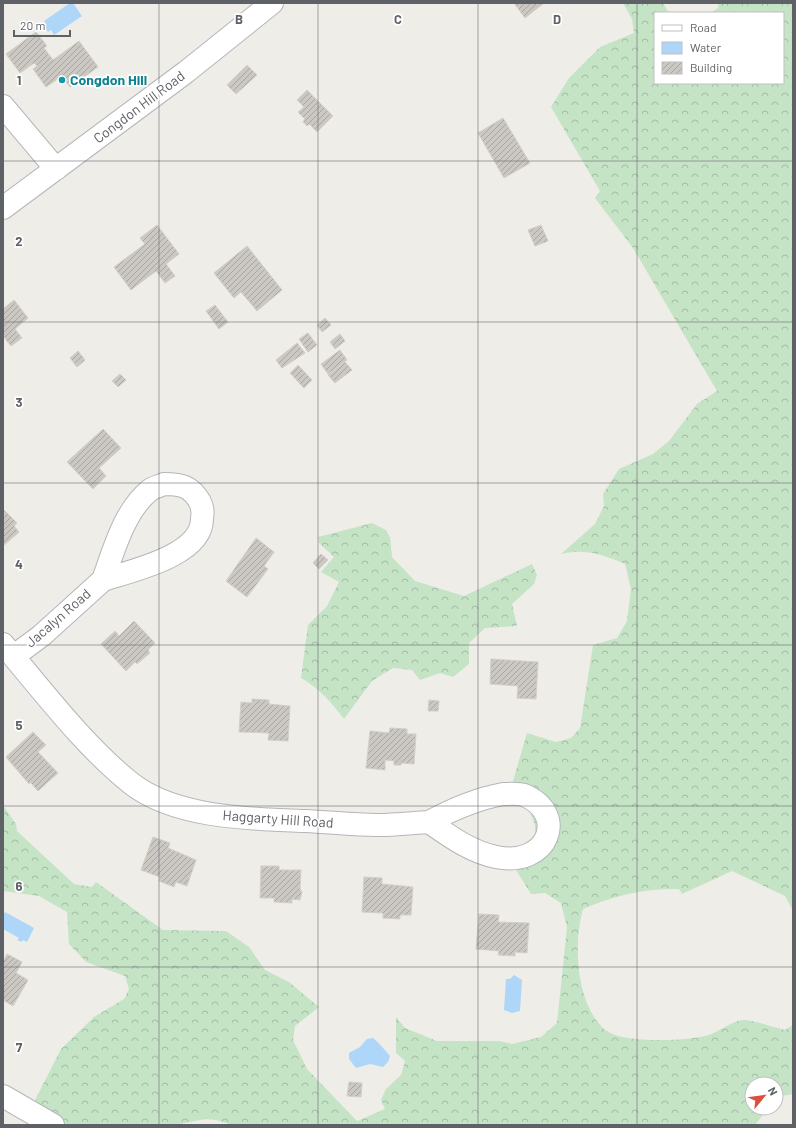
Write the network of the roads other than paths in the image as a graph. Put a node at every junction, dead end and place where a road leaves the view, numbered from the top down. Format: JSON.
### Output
{"nodes":[{"id":1,"x":272,"y":3,"type":"edge"},
{"id":2,"x":3,"y":106,"type":"edge"},
{"id":3,"x":56,"y":169,"type":"junction"},
{"id":4,"x":3,"y":208,"type":"edge"},
{"id":5,"x":103,"y":580,"type":"junction"},
{"id":6,"x":8,"y":650,"type":"edge"},
{"id":7,"x":429,"y":822,"type":"junction"},
{"id":8,"x":3,"y":1096,"type":"edge"},
{"id":9,"x":53,"y":1125,"type":"edge"}],
"edges":[{"from":1,"to":3,"type":"street","name":"Congdon Hill Road"},
{"from":2,"to":3,"type":"street"},
{"from":3,"to":4,"type":"street","name":"Congdon Hill Road"},
{"from":5,"to":5,"type":"street","name":"Jacalyn Road"},
{"from":5,"to":6,"type":"street","name":"Jacalyn Road"},
{"from":6,"to":7,"type":"street","name":"Haggarty Hill Road"},
{"from":7,"to":7,"type":"street","name":"Haggarty Hill Road"},
{"from":8,"to":9,"type":"street"}]}
